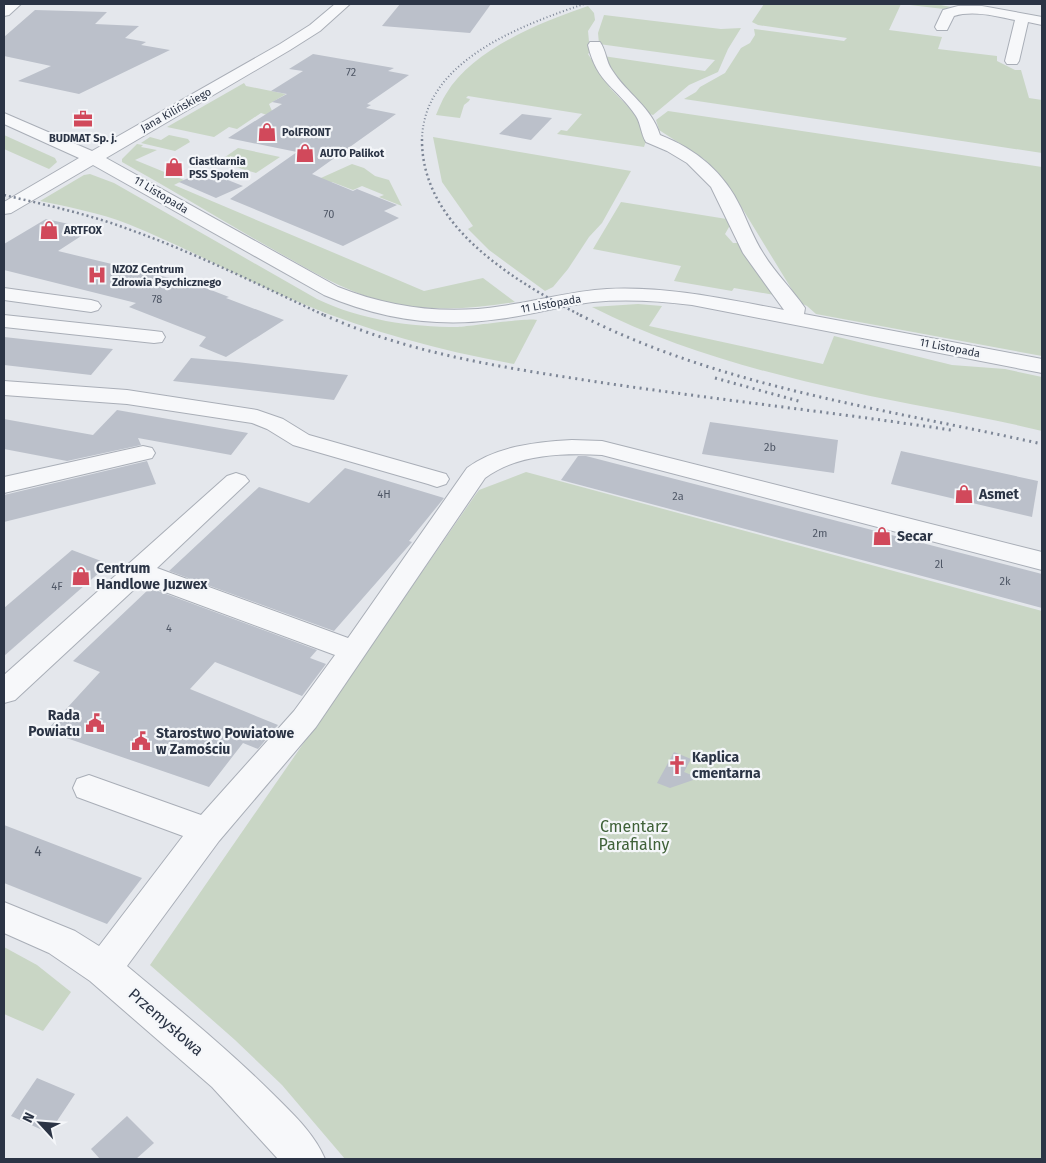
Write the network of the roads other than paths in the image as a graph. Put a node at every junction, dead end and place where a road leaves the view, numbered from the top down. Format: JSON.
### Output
{"nodes":[{"id":1,"x":14,"y":4,"type":"edge"},
{"id":2,"x":343,"y":4,"type":"edge"},
{"id":3,"x":985,"y":4,"type":"edge"},
{"id":4,"x":971,"y":10,"type":"junction"},
{"id":5,"x":4,"y":12,"type":"edge"},
{"id":6,"x":1022,"y":18,"type":"junction"},
{"id":7,"x":1042,"y":21,"type":"edge"},
{"id":8,"x":942,"y":27,"type":"dead end"},
{"id":9,"x":594,"y":45,"type":"dead end"},
{"id":10,"x":1012,"y":61,"type":"dead end"},
{"id":11,"x":4,"y":118,"type":"edge"},
{"id":12,"x":92,"y":157,"type":"junction"},
{"id":13,"x":4,"y":209,"type":"edge"},
{"id":14,"x":4,"y":294,"type":"edge"},
{"id":15,"x":91,"y":306,"type":"dead end"},
{"id":16,"x":793,"y":318,"type":"junction"},
{"id":17,"x":4,"y":321,"type":"edge"},
{"id":18,"x":154,"y":337,"type":"dead end"},
{"id":19,"x":1042,"y":366,"type":"edge"},
{"id":20,"x":4,"y":388,"type":"edge"},
{"id":21,"x":143,"y":453,"type":"dead end"},
{"id":22,"x":437,"y":479,"type":"dead end"},
{"id":23,"x":236,"y":481,"type":"dead end"},
{"id":24,"x":4,"y":485,"type":"edge"},
{"id":25,"x":1042,"y":561,"type":"edge"},
{"id":26,"x":137,"y":571,"type":"junction"},
{"id":27,"x":354,"y":651,"type":"junction"},
{"id":28,"x":4,"y":692,"type":"edge"},
{"id":29,"x":89,"y":788,"type":"dead end"},
{"id":30,"x":207,"y":831,"type":"junction"},
{"id":31,"x":4,"y":917,"type":"edge"},
{"id":32,"x":103,"y":969,"type":"junction"},
{"id":33,"x":304,"y":1159,"type":"edge"}],
"edges":[{"from":1,"to":5,"type":"street"},
{"from":2,"to":12,"type":"street","name":"Jana Kilińskiego"},
{"from":3,"to":4,"type":"street"},
{"from":4,"to":6,"type":"street"},
{"from":4,"to":8,"type":"street"},
{"from":6,"to":7,"type":"street"},
{"from":6,"to":10,"type":"street"},
{"from":9,"to":16,"type":"street"},
{"from":11,"to":12,"type":"street","name":"11 Listopada"},
{"from":12,"to":13,"type":"street","name":"Jana Kilińskiego"},
{"from":12,"to":16,"type":"street","name":"11 Listopada"},
{"from":14,"to":15,"type":"street"},
{"from":16,"to":19,"type":"street","name":"11 Listopada"},
{"from":17,"to":18,"type":"street"},
{"from":20,"to":22,"type":"street"},
{"from":21,"to":24,"type":"street"},
{"from":23,"to":26,"type":"street"},
{"from":25,"to":27,"type":"street"},
{"from":26,"to":27,"type":"street"},
{"from":26,"to":28,"type":"street"},
{"from":27,"to":30,"type":"street"},
{"from":29,"to":30,"type":"street"},
{"from":30,"to":32,"type":"street"},
{"from":31,"to":32,"type":"street","name":"Przemysłowa"},
{"from":32,"to":33,"type":"street","name":"Przemysłowa"}]}
